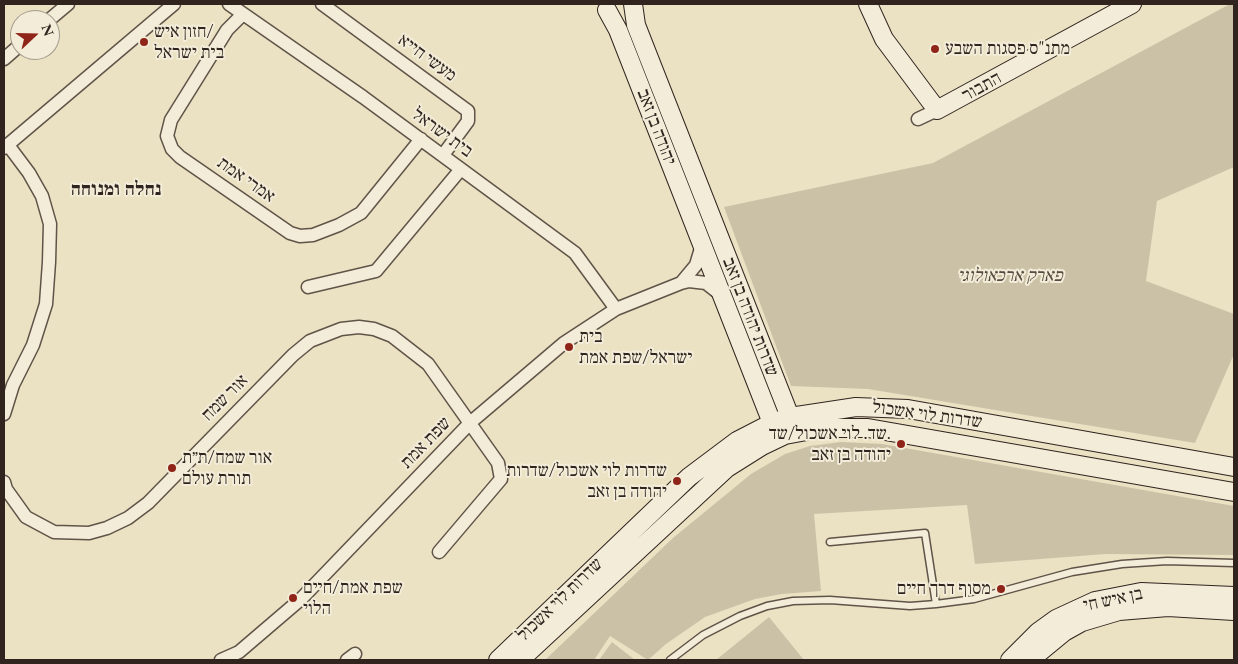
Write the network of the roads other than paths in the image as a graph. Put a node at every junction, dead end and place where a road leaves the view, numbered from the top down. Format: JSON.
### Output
{"nodes":[{"id":1,"x":174,"y":4,"type":"edge"},
{"id":2,"x":228,"y":4,"type":"edge"},
{"id":3,"x":322,"y":4,"type":"edge"},
{"id":4,"x":631,"y":4,"type":"edge"},
{"id":5,"x":868,"y":4,"type":"edge"},
{"id":6,"x":1132,"y":4,"type":"edge"},
{"id":7,"x":600,"y":6,"type":"edge"},
{"id":8,"x":243,"y":14,"type":"junction"},
{"id":9,"x":937,"y":110,"type":"junction"},
{"id":10,"x":918,"y":119,"type":"dead end"},
{"id":11,"x":421,"y":139,"type":"junction"},
{"id":12,"x":6,"y":147,"type":"edge"},
{"id":13,"x":443,"y":155,"type":"junction"},
{"id":14,"x":461,"y":169,"type":"junction"},
{"id":15,"x":702,"y":245,"type":"junction"},
{"id":16,"x":681,"y":282,"type":"junction"},
{"id":17,"x":308,"y":287,"type":"dead end"},
{"id":18,"x":722,"y":296,"type":"junction"},
{"id":19,"x":616,"y":309,"type":"junction"},
{"id":20,"x":4,"y":414,"type":"edge"},
{"id":21,"x":790,"y":417,"type":"junction"},
{"id":22,"x":471,"y":422,"type":"junction"},
{"id":23,"x":772,"y":423,"type":"junction"},
{"id":24,"x":785,"y":435,"type":"junction"},
{"id":25,"x":1234,"y":467,"type":"edge"},
{"id":26,"x":4,"y":482,"type":"edge"},
{"id":27,"x":1234,"y":492,"type":"edge"},
{"id":28,"x":830,"y":542,"type":"dead end"},
{"id":29,"x":439,"y":552,"type":"dead end"},
{"id":30,"x":1234,"y":563,"type":"edge"},
{"id":31,"x":1234,"y":596,"type":"edge"},
{"id":32,"x":936,"y":604,"type":"junction"},
{"id":33,"x":1234,"y":611,"type":"edge"},
{"id":34,"x":228,"y":659,"type":"edge"},
{"id":35,"x":498,"y":660,"type":"edge"},
{"id":36,"x":520,"y":660,"type":"edge"},
{"id":37,"x":670,"y":660,"type":"edge"},
{"id":38,"x":1010,"y":660,"type":"edge"},
{"id":39,"x":1030,"y":660,"type":"edge"}],
"edges":[{"from":1,"to":12,"type":"street"},
{"from":2,"to":8,"type":"street","name":"בית ישראל"},
{"from":3,"to":13,"type":"street","name":"מעשי חייא"},
{"from":4,"to":7,"type":"main road"},
{"from":4,"to":21,"type":"main road","name":"שדרות יהודה בן זאב"},
{"from":5,"to":9,"type":"main road"},
{"from":6,"to":9,"type":"main road","name":"התבור"},
{"from":7,"to":15,"type":"main road","name":"יהודה בן זאב"},
{"from":8,"to":11,"type":"street","name":"בית ישראל"},
{"from":8,"to":11,"type":"street","name":"אמרי אמת"},
{"from":9,"to":10,"type":"street","name":"התבור"},
{"from":11,"to":13,"type":"street","name":"בית ישראל"},
{"from":12,"to":20,"type":"street"},
{"from":13,"to":14,"type":"street","name":"בית ישראל"},
{"from":14,"to":17,"type":"street"},
{"from":14,"to":19,"type":"street","name":"בית ישראל"},
{"from":15,"to":16,"type":"street","name":"שפת אמת"},
{"from":15,"to":18,"type":"main road","name":"שדרות יהודה בן זאב"},
{"from":16,"to":18,"type":"street","name":"שפת אמת"},
{"from":16,"to":19,"type":"street","name":"שפת אמת"},
{"from":18,"to":23,"type":"main road","name":"שדרות יהודה בן זאב"},
{"from":19,"to":22,"type":"street","name":"שפת אמת"},
{"from":21,"to":23,"type":"main road","name":"שדרות לוי אשכול"},
{"from":21,"to":24,"type":"main road"},
{"from":21,"to":25,"type":"main road","name":"שדרות לוי אשכול"},
{"from":22,"to":26,"type":"street","name":"אור שמח"},
{"from":22,"to":29,"type":"street","name":"אור שמח"},
{"from":22,"to":34,"type":"street","name":"שפת אמת"},
{"from":23,"to":24,"type":"main road","name":"שדרות יהודה בן זאב"},
{"from":23,"to":35,"type":"main road","name":"שדרות לוי אשכול"},
{"from":24,"to":27,"type":"main road","name":"שדרות לוי אשכול"},
{"from":24,"to":36,"type":"main road","name":"שדרות לוי אשכול"},
{"from":28,"to":32,"type":"lane"},
{"from":30,"to":32,"type":"lane"},
{"from":31,"to":38,"type":"main road","name":"בן איש חי"},
{"from":32,"to":37,"type":"lane"},
{"from":33,"to":39,"type":"main road","name":"בן איש חי"}]}
